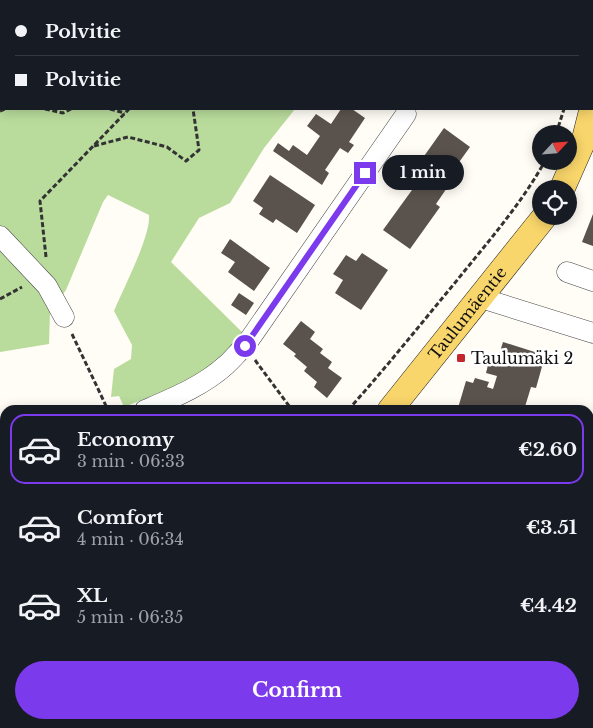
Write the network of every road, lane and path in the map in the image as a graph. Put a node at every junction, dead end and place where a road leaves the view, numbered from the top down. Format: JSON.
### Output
{"nodes":[{"id":1,"x":50,"y":110,"type":"edge"},
{"id":2,"x":69,"y":110,"type":"edge"},
{"id":3,"x":114,"y":110,"type":"edge"},
{"id":4,"x":128,"y":110,"type":"edge"},
{"id":5,"x":193,"y":110,"type":"edge"},
{"id":6,"x":564,"y":110,"type":"edge"},
{"id":7,"x":592,"y":110,"type":"edge"},
{"id":8,"x":125,"y":113,"type":"junction"},
{"id":9,"x":406,"y":114,"type":"dead end"},
{"id":10,"x":559,"y":125,"type":"edge"},
{"id":11,"x":93,"y":146,"type":"junction"},
{"id":12,"x":540,"y":170,"type":"edge"},
{"id":13,"x":566,"y":180,"type":"edge"},
{"id":14,"x":538,"y":225,"type":"edge"},
{"id":15,"x":0,"y":236,"type":"edge"},
{"id":16,"x":485,"y":246,"type":"junction"},
{"id":17,"x":508,"y":265,"type":"junction"},
{"id":18,"x":567,"y":272,"type":"dead end"},
{"id":19,"x":39,"y":278,"type":"junction"},
{"id":20,"x":593,"y":281,"type":"edge"},
{"id":21,"x":481,"y":298,"type":"junction"},
{"id":22,"x":0,"y":300,"type":"edge"},
{"id":23,"x":64,"y":317,"type":"joint"},
{"id":24,"x":593,"y":333,"type":"edge"},
{"id":25,"x":245,"y":346,"type":"junction"},
{"id":26,"x":106,"y":405,"type":"edge"},
{"id":27,"x":157,"y":405,"type":"edge"},
{"id":28,"x":288,"y":405,"type":"edge"},
{"id":29,"x":352,"y":405,"type":"edge"},
{"id":30,"x":394,"y":405,"type":"edge"}],
"edges":[{"from":1,"to":2,"type":"path"},
{"from":3,"to":8,"type":"path"},
{"from":4,"to":8,"type":"path"},
{"from":5,"to":11,"type":"path"},
{"from":6,"to":10,"type":"path"},
{"from":7,"to":13,"type":"main road"},
{"from":8,"to":11,"type":"path"},
{"from":9,"to":25,"type":"street"},
{"from":11,"to":19,"type":"path"},
{"from":12,"to":16,"type":"path"},
{"from":14,"to":17,"type":"main road","name":"Taulumäentie"},
{"from":15,"to":19,"type":"street"},
{"from":16,"to":17,"type":"path"},
{"from":16,"to":29,"type":"path"},
{"from":17,"to":21,"type":"main road","name":"Taulumäentie"},
{"from":18,"to":20,"type":"street"},
{"from":19,"to":22,"type":"path"},
{"from":19,"to":23,"type":"street"},
{"from":21,"to":24,"type":"street"},
{"from":21,"to":30,"type":"main road","name":"Taulumäentie"},
{"from":23,"to":26,"type":"path"},
{"from":25,"to":27,"type":"street"},
{"from":25,"to":28,"type":"path"}]}
